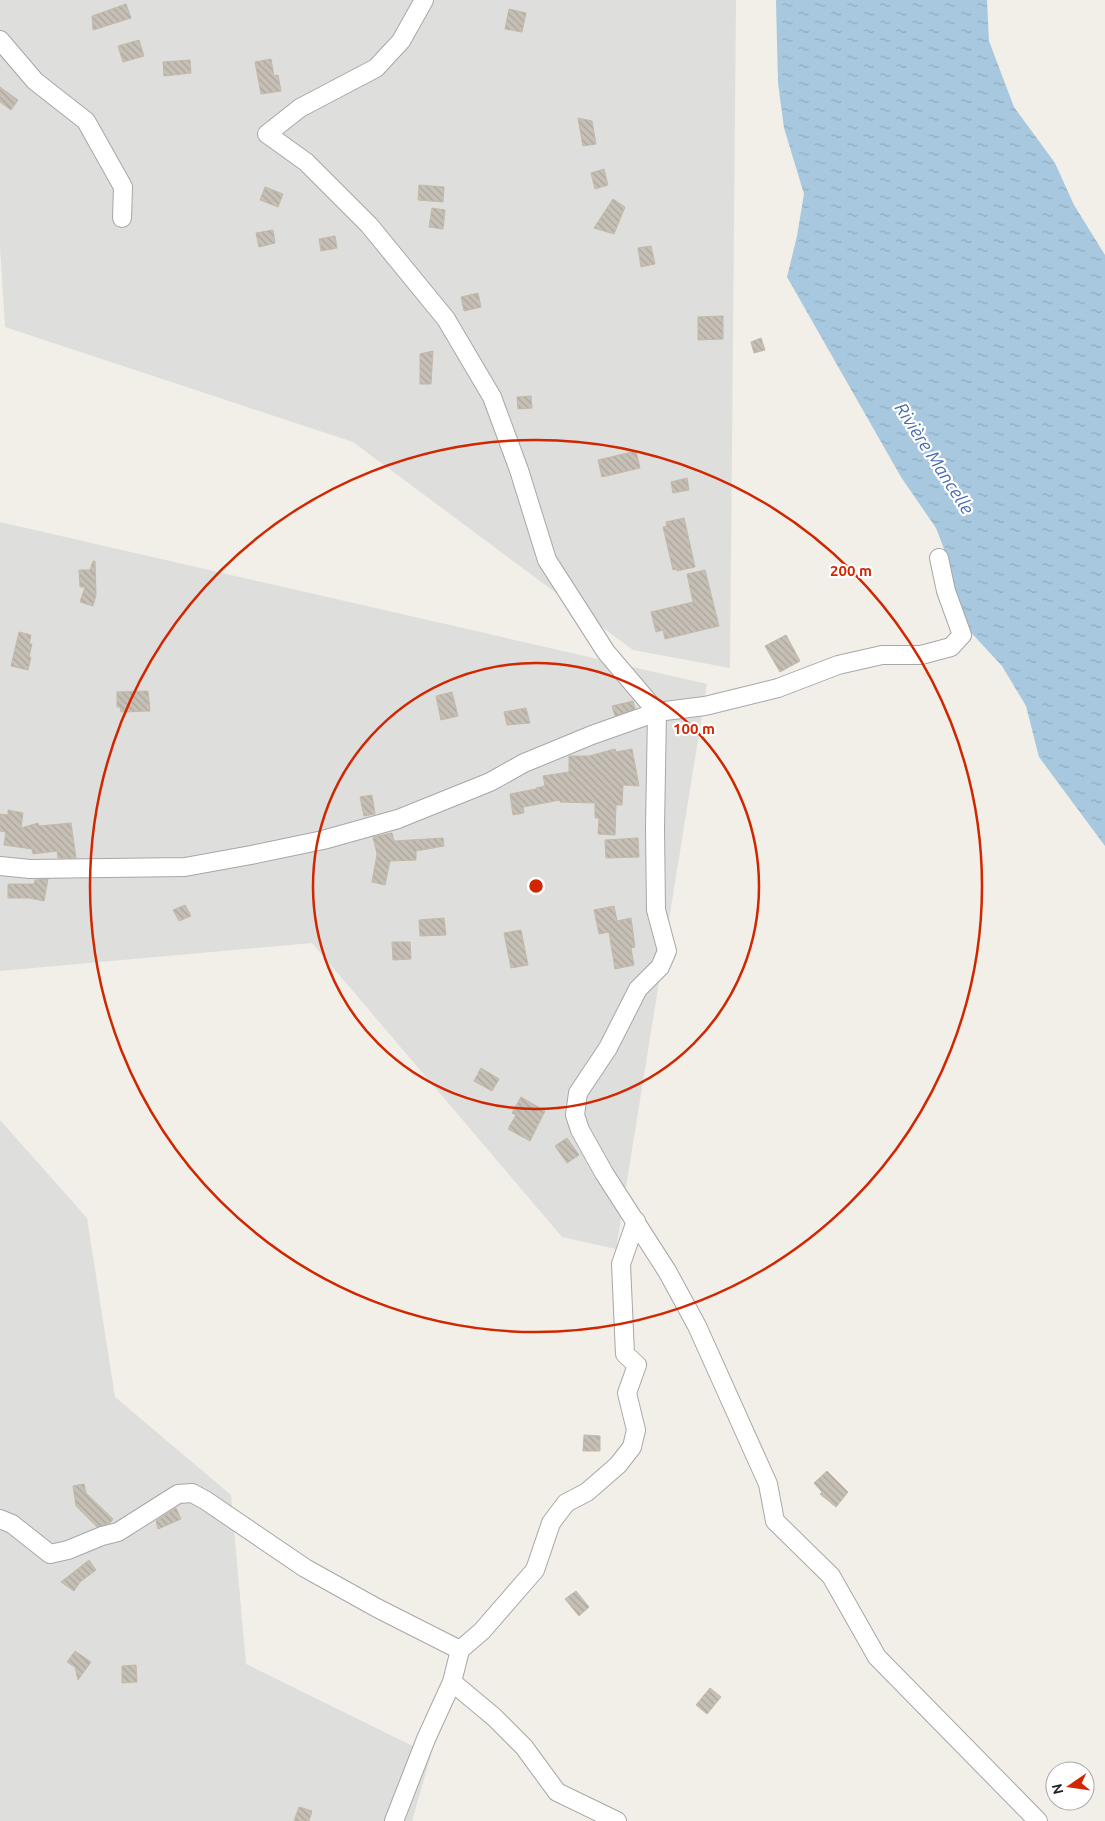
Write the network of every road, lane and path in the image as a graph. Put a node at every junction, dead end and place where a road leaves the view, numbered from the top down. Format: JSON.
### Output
{"nodes":[{"id":1,"x":424,"y":0,"type":"edge"},
{"id":2,"x":0,"y":40,"type":"edge"},
{"id":3,"x":122,"y":218,"type":"dead end"},
{"id":4,"x":939,"y":558,"type":"dead end"},
{"id":5,"x":657,"y":712,"type":"junction"},
{"id":6,"x":0,"y":866,"type":"edge"},
{"id":7,"x":636,"y":1220,"type":"junction"},
{"id":8,"x":0,"y":1519,"type":"edge"},
{"id":9,"x":460,"y":1650,"type":"junction"},
{"id":10,"x":452,"y":1682,"type":"junction"},
{"id":11,"x":394,"y":1821,"type":"edge"},
{"id":12,"x":618,"y":1821,"type":"edge"},
{"id":13,"x":1038,"y":1821,"type":"edge"}],
"edges":[{"from":1,"to":5,"type":"street"},
{"from":2,"to":3,"type":"street"},
{"from":4,"to":5,"type":"street"},
{"from":5,"to":6,"type":"street"},
{"from":5,"to":7,"type":"street"},
{"from":7,"to":9,"type":"street"},
{"from":7,"to":13,"type":"street"},
{"from":8,"to":9,"type":"street"},
{"from":9,"to":10,"type":"street"},
{"from":10,"to":11,"type":"street"},
{"from":10,"to":12,"type":"street"}]}
